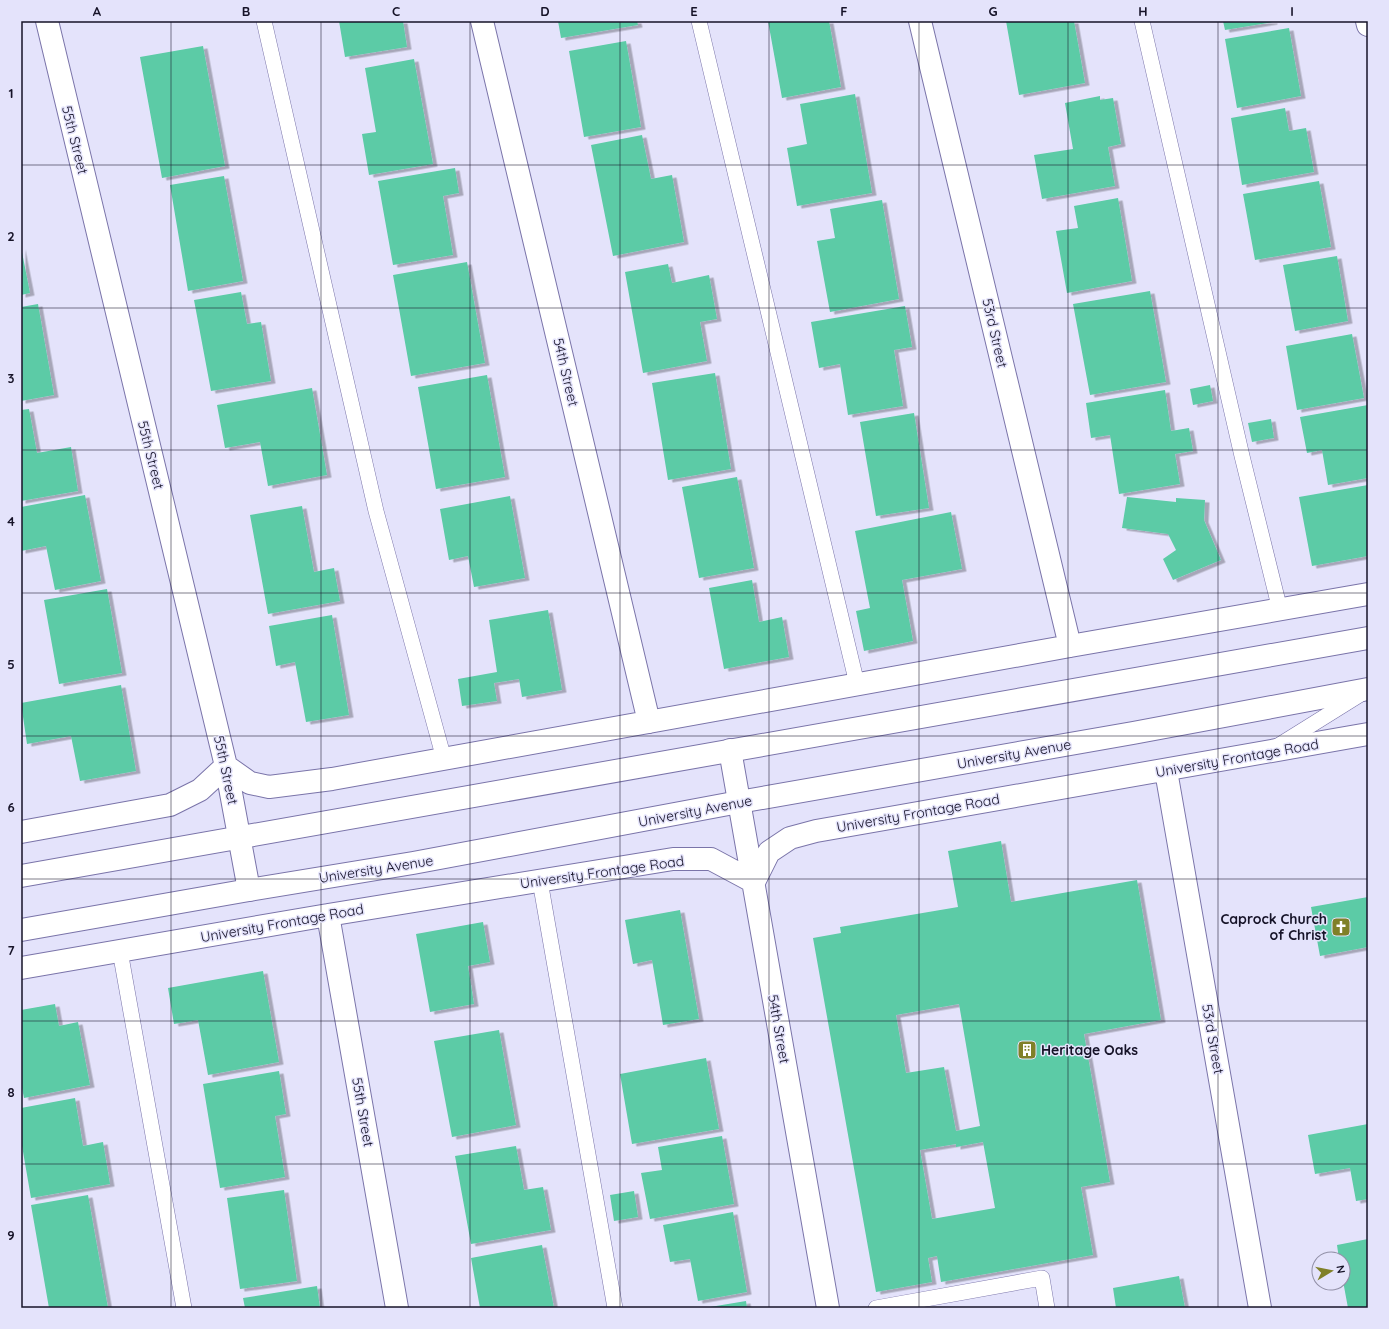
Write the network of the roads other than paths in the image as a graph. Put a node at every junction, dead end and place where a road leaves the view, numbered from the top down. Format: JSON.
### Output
{"nodes":[{"id":1,"x":47,"y":21,"type":"edge"},
{"id":2,"x":264,"y":21,"type":"edge"},
{"id":3,"x":482,"y":21,"type":"edge"},
{"id":4,"x":699,"y":21,"type":"edge"},
{"id":5,"x":920,"y":21,"type":"edge"},
{"id":6,"x":1142,"y":21,"type":"edge"},
{"id":7,"x":1367,"y":21,"type":"edge"},
{"id":8,"x":1368,"y":25,"type":"edge"},
{"id":9,"x":1368,"y":594,"type":"edge"},
{"id":10,"x":1280,"y":610,"type":"junction"},
{"id":11,"x":1368,"y":638,"type":"edge"},
{"id":12,"x":1070,"y":646,"type":"junction"},
{"id":13,"x":857,"y":684,"type":"junction"},
{"id":14,"x":1368,"y":689,"type":"edge"},
{"id":15,"x":649,"y":722,"type":"junction"},
{"id":16,"x":1368,"y":734,"type":"edge"},
{"id":17,"x":730,"y":750,"type":"junction"},
{"id":18,"x":1266,"y":752,"type":"junction"},
{"id":19,"x":444,"y":759,"type":"junction"},
{"id":20,"x":226,"y":766,"type":"junction"},
{"id":21,"x":1166,"y":771,"type":"junction"},
{"id":22,"x":739,"y":802,"type":"junction"},
{"id":23,"x":22,"y":827,"type":"edge"},
{"id":24,"x":239,"y":837,"type":"junction"},
{"id":25,"x":21,"y":876,"type":"edge"},
{"id":26,"x":540,"y":881,"type":"junction"},
{"id":27,"x":754,"y":882,"type":"junction"},
{"id":28,"x":249,"y":890,"type":"junction"},
{"id":29,"x":328,"y":915,"type":"junction"},
{"id":30,"x":21,"y":930,"type":"edge"},
{"id":31,"x":120,"y":951,"type":"junction"},
{"id":32,"x":21,"y":968,"type":"edge"},
{"id":33,"x":184,"y":1308,"type":"edge"},
{"id":34,"x":397,"y":1308,"type":"edge"},
{"id":35,"x":615,"y":1308,"type":"edge"},
{"id":36,"x":828,"y":1308,"type":"edge"},
{"id":37,"x":876,"y":1308,"type":"edge"},
{"id":38,"x":1047,"y":1308,"type":"edge"},
{"id":39,"x":1260,"y":1308,"type":"edge"}],
"edges":[{"from":1,"to":20,"type":"street","name":"55th Street"},
{"from":2,"to":19,"type":"lane"},
{"from":3,"to":15,"type":"street","name":"54th Street"},
{"from":4,"to":13,"type":"lane"},
{"from":5,"to":12,"type":"street","name":"53rd Street"},
{"from":6,"to":10,"type":"lane"},
{"from":7,"to":8,"type":"street"},
{"from":9,"to":10,"type":"street"},
{"from":10,"to":12,"type":"street"},
{"from":11,"to":17,"type":"street"},
{"from":12,"to":13,"type":"street"},
{"from":13,"to":15,"type":"street"},
{"from":14,"to":18,"type":"lane"},
{"from":14,"to":22,"type":"street","name":"University Avenue"},
{"from":15,"to":19,"type":"street"},
{"from":16,"to":18,"type":"street","name":"University Frontage Road"},
{"from":17,"to":22,"type":"street","name":"54th Street"},
{"from":17,"to":24,"type":"street"},
{"from":18,"to":21,"type":"street","name":"University Frontage Road"},
{"from":19,"to":20,"type":"street"},
{"from":20,"to":23,"type":"street"},
{"from":20,"to":24,"type":"street","name":"55th Street"},
{"from":21,"to":27,"type":"street","name":"University Frontage Road"},
{"from":21,"to":39,"type":"street","name":"53rd Street"},
{"from":22,"to":27,"type":"street","name":"54th Street"},
{"from":22,"to":28,"type":"street","name":"University Avenue"},
{"from":24,"to":25,"type":"street"},
{"from":24,"to":28,"type":"street","name":"55th Street"},
{"from":26,"to":27,"type":"street","name":"University Frontage Road"},
{"from":26,"to":29,"type":"street","name":"University Frontage Road"},
{"from":26,"to":35,"type":"lane"},
{"from":27,"to":36,"type":"street","name":"54th Street"},
{"from":28,"to":30,"type":"street","name":"University Avenue"},
{"from":29,"to":31,"type":"street","name":"University Frontage Road"},
{"from":29,"to":34,"type":"street","name":"55th Street"},
{"from":31,"to":32,"type":"street","name":"University Frontage Road"},
{"from":31,"to":33,"type":"lane"},
{"from":37,"to":38,"type":"lane"}]}
